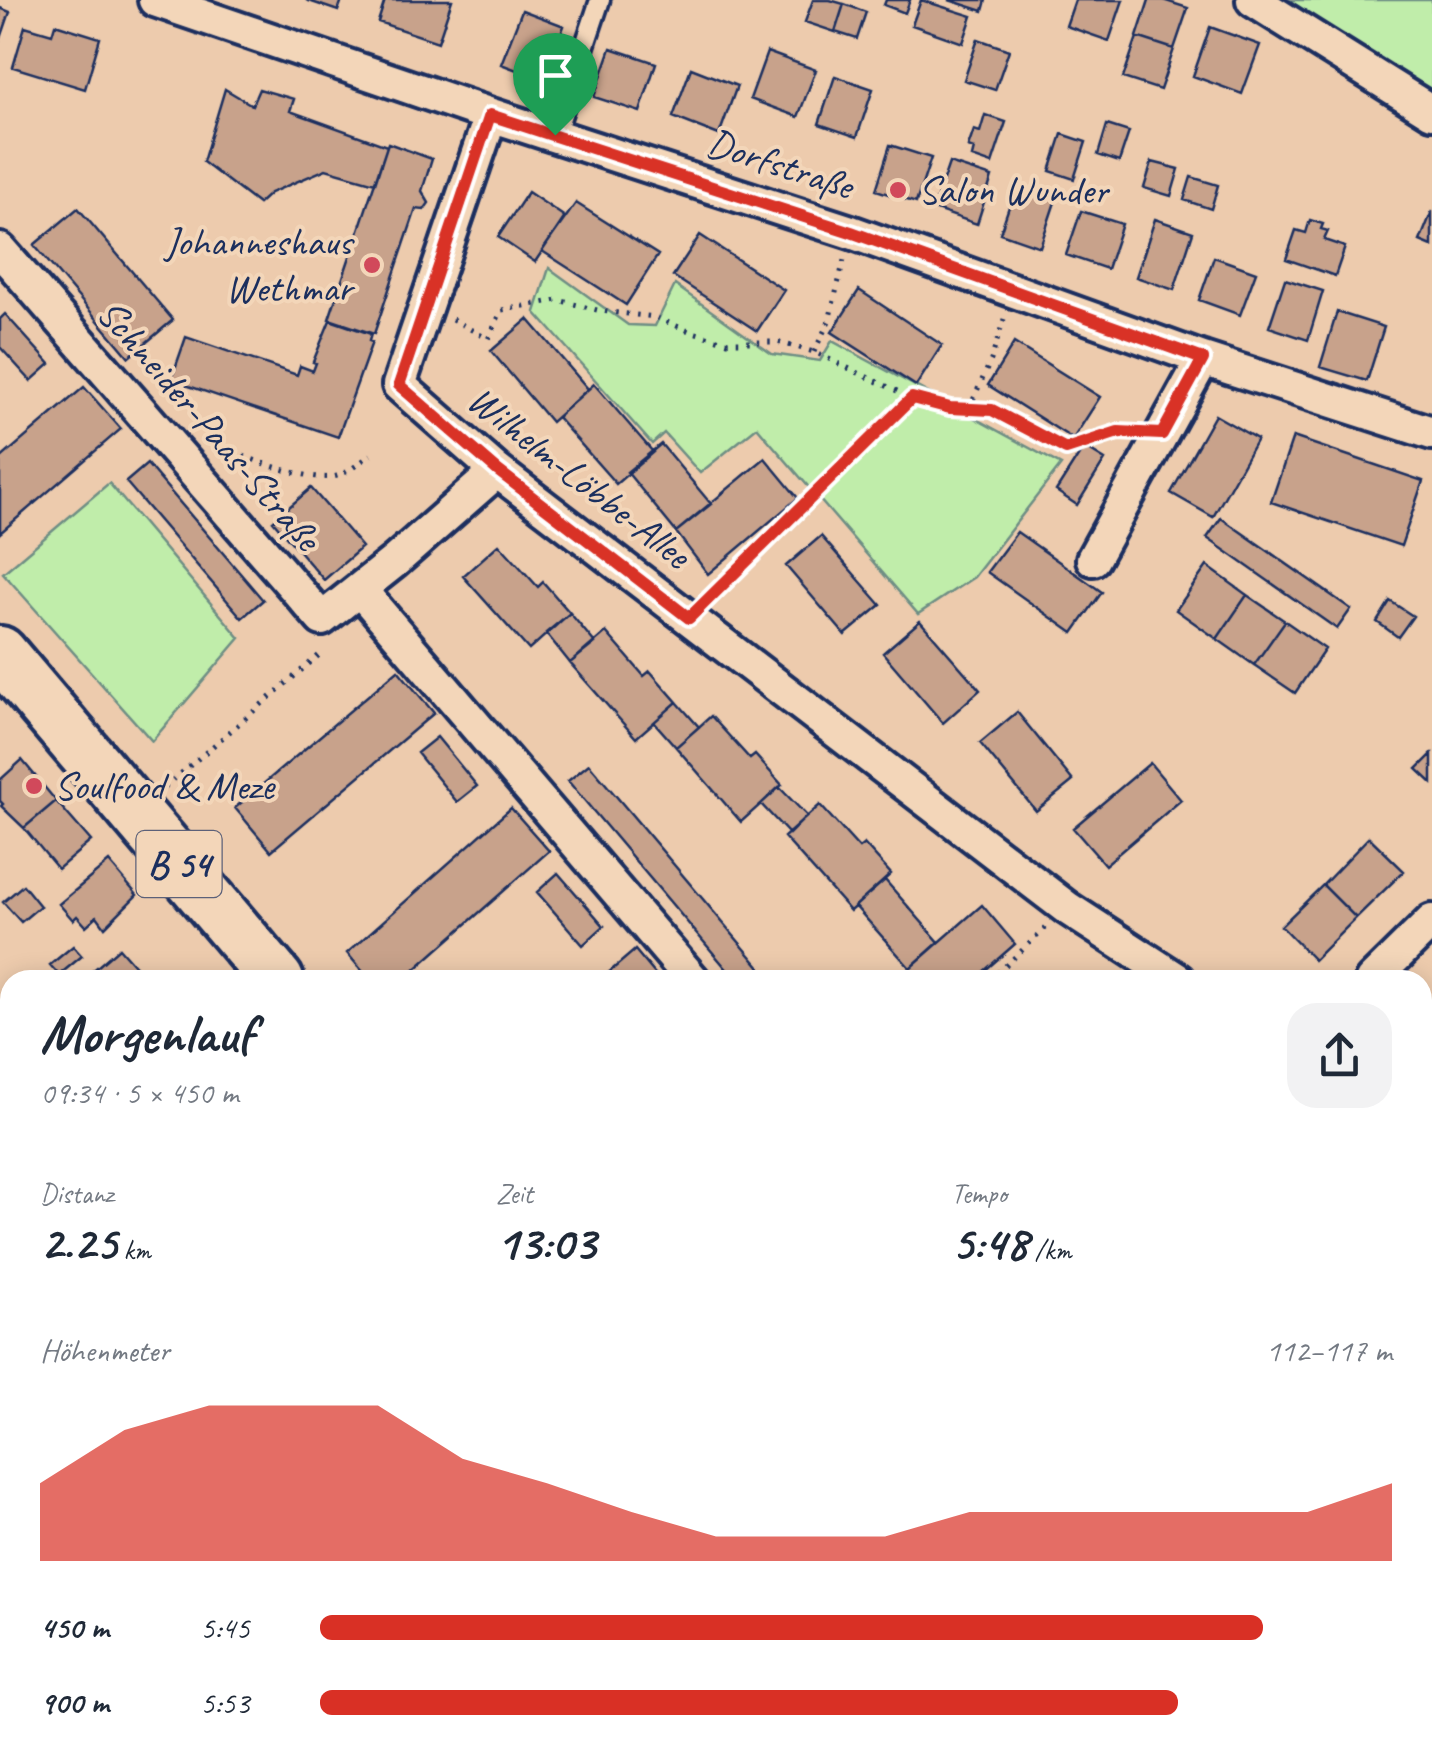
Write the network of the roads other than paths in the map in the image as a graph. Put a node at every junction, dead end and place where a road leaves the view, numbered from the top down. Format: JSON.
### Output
{"nodes":[{"id":1,"x":155,"y":0,"type":"edge"},
{"id":2,"x":600,"y":0,"type":"edge"},
{"id":3,"x":1253,"y":0,"type":"edge"},
{"id":4,"x":1432,"y":112,"type":"edge"},
{"id":5,"x":490,"y":115,"type":"junction"},
{"id":6,"x":555,"y":135,"type":"junction"},
{"id":7,"x":0,"y":250,"type":"edge"},
{"id":8,"x":1203,"y":359,"type":"junction"},
{"id":9,"x":1432,"y":433,"type":"edge"},
{"id":10,"x":497,"y":470,"type":"junction"},
{"id":11,"x":1093,"y":560,"type":"dead end"},
{"id":12,"x":360,"y":590,"type":"junction"},
{"id":13,"x":0,"y":653,"type":"edge"},
{"id":14,"x":1432,"y":920,"type":"edge"},
{"id":15,"x":260,"y":970,"type":"edge"},
{"id":16,"x":684,"y":970,"type":"edge"},
{"id":17,"x":1163,"y":970,"type":"edge"},
{"id":18,"x":1382,"y":970,"type":"edge"}],
"edges":[{"from":1,"to":5,"type":"street","name":"Dorfstraße"},
{"from":2,"to":6,"type":"lane"},
{"from":3,"to":4,"type":"street"},
{"from":5,"to":6,"type":"street","name":"Dorfstraße"},
{"from":5,"to":10,"type":"street","name":"Wilhelm-Löbbe-Allee"},
{"from":6,"to":8,"type":"street","name":"Dorfstraße"},
{"from":7,"to":12,"type":"street","name":"Schneider-Paas-Straße"},
{"from":8,"to":9,"type":"street","name":"Dorfstraße"},
{"from":8,"to":11,"type":"street"},
{"from":10,"to":12,"type":"street"},
{"from":10,"to":17,"type":"street","name":"Wilhelm-Löbbe-Allee"},
{"from":12,"to":16,"type":"street"},
{"from":13,"to":15,"type":"main road","number":"B 54"},
{"from":14,"to":18,"type":"street"}]}
